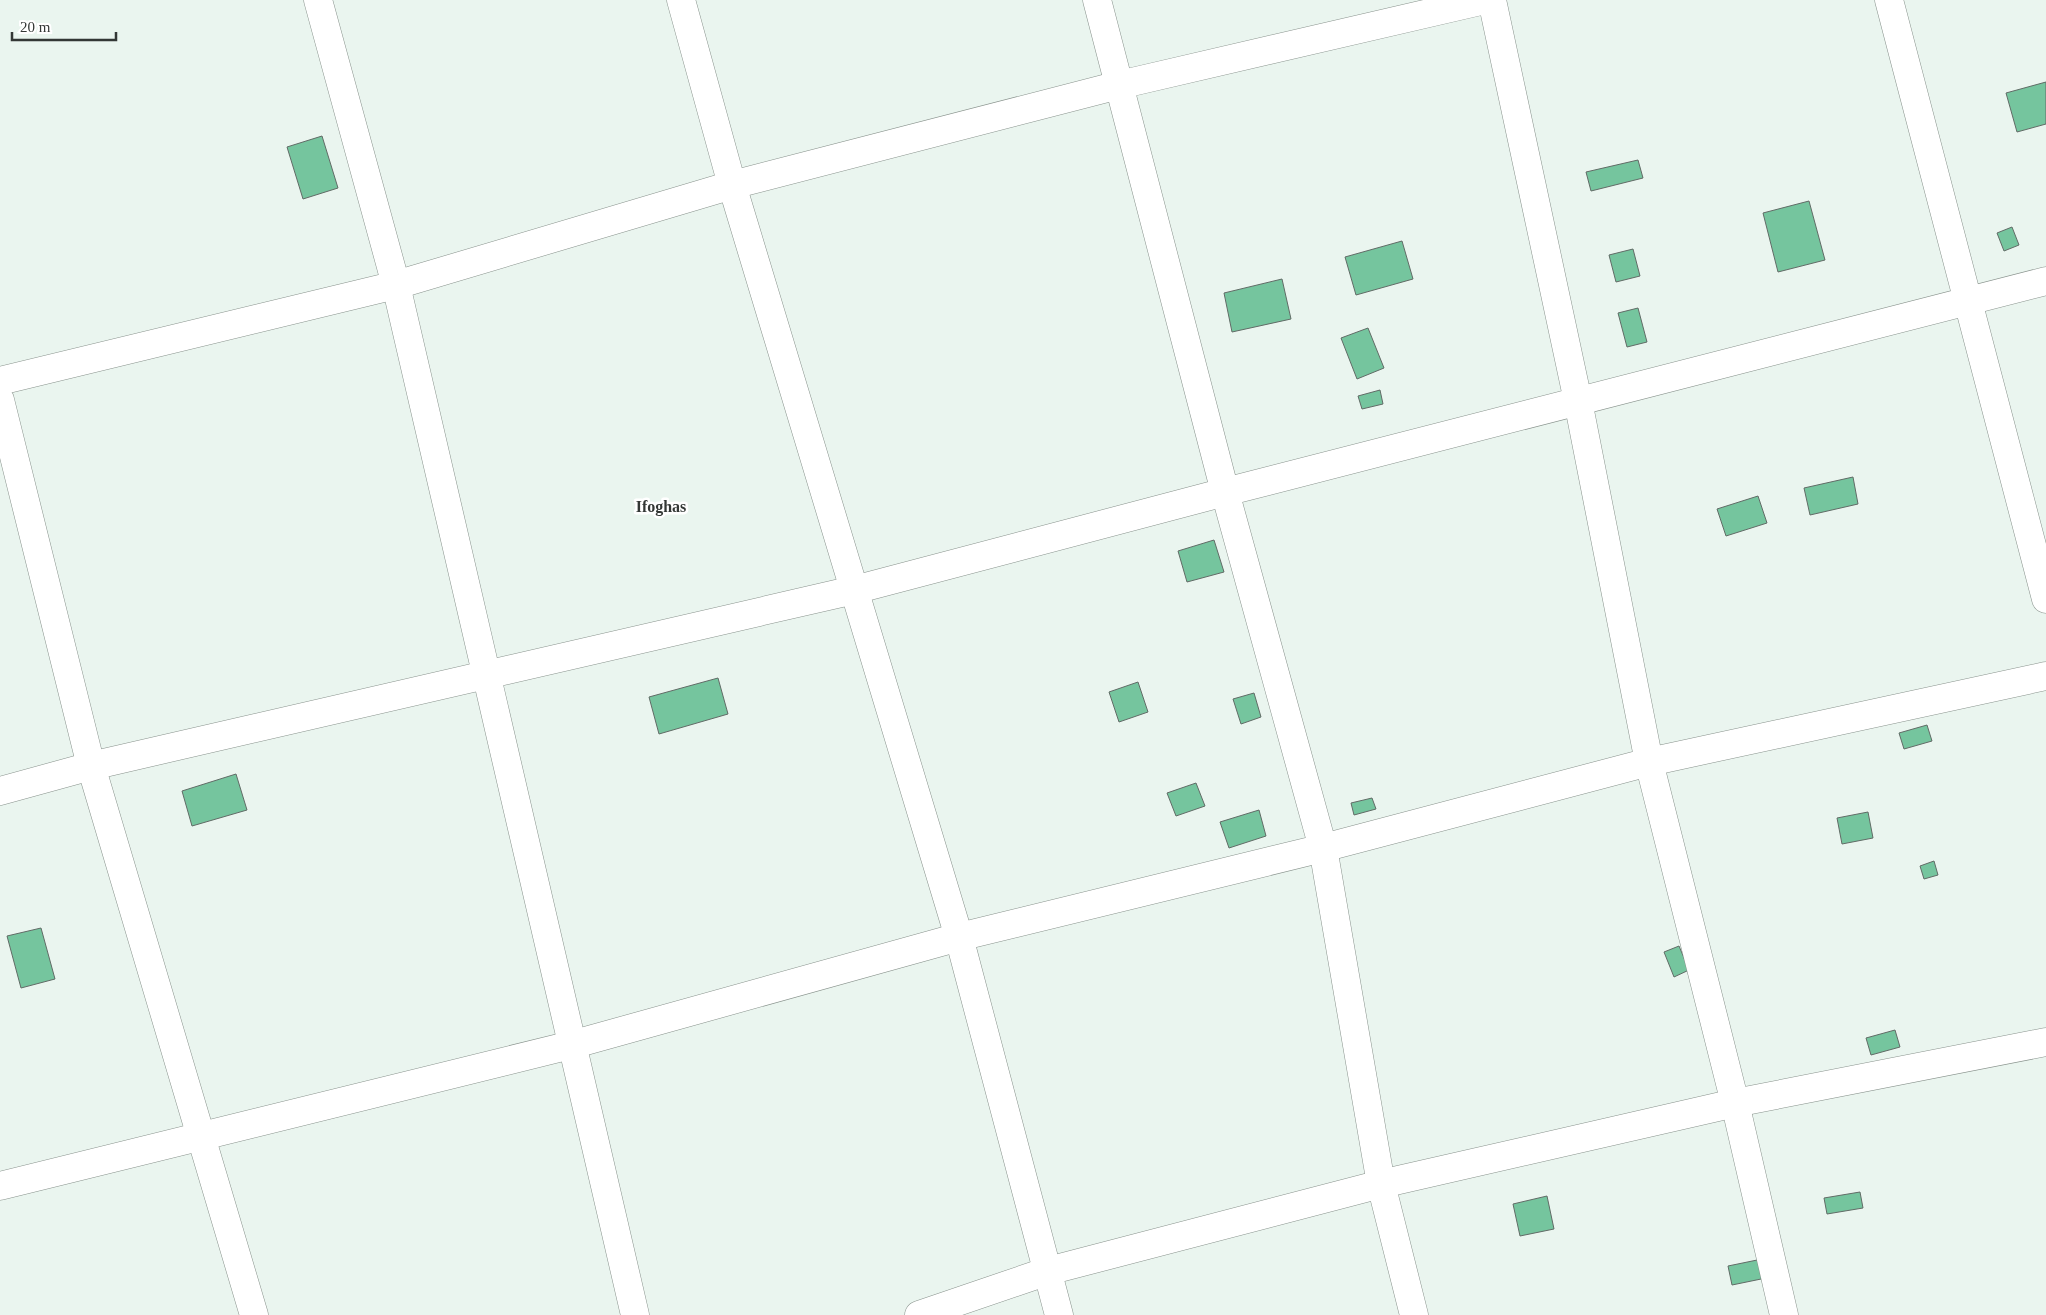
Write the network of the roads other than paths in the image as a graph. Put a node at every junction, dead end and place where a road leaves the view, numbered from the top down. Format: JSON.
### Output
{"nodes":[{"id":1,"x":318,"y":0,"type":"edge"},
{"id":2,"x":681,"y":0,"type":"edge"},
{"id":3,"x":1097,"y":0,"type":"edge"},
{"id":4,"x":1485,"y":0,"type":"edge"},
{"id":5,"x":1492,"y":0,"type":"edge"},
{"id":6,"x":1889,"y":0,"type":"edge"},
{"id":7,"x":1119,"y":85,"type":"junction"},
{"id":8,"x":732,"y":185,"type":"junction"},
{"id":9,"x":2046,"y":281,"type":"edge"},
{"id":10,"x":396,"y":285,"type":"junction"},
{"id":11,"x":1968,"y":301,"type":"junction"},
{"id":12,"x":0,"y":381,"type":"edge"},
{"id":13,"x":0,"y":400,"type":"edge"},
{"id":14,"x":1578,"y":401,"type":"junction"},
{"id":15,"x":1225,"y":492,"type":"junction"},
{"id":16,"x":854,"y":590,"type":"junction"},
{"id":17,"x":2046,"y":600,"type":"edge"},
{"id":18,"x":486,"y":674,"type":"junction"},
{"id":19,"x":2046,"y":676,"type":"edge"},
{"id":20,"x":1649,"y":762,"type":"junction"},
{"id":21,"x":91,"y":766,"type":"junction"},
{"id":22,"x":0,"y":791,"type":"edge"},
{"id":23,"x":1323,"y":848,"type":"junction"},
{"id":24,"x":960,"y":937,"type":"junction"},
{"id":25,"x":2046,"y":1042,"type":"edge"},
{"id":26,"x":571,"y":1045,"type":"junction"},
{"id":27,"x":1735,"y":1103,"type":"junction"},
{"id":28,"x":201,"y":1137,"type":"junction"},
{"id":29,"x":1381,"y":1184,"type":"junction"},
{"id":30,"x":0,"y":1186,"type":"edge"},
{"id":31,"x":1048,"y":1271,"type":"junction"},
{"id":32,"x":254,"y":1315,"type":"edge"},
{"id":33,"x":635,"y":1315,"type":"edge"},
{"id":34,"x":919,"y":1315,"type":"edge"},
{"id":35,"x":1059,"y":1315,"type":"edge"},
{"id":36,"x":1414,"y":1315,"type":"edge"},
{"id":37,"x":1784,"y":1315,"type":"edge"}],
"edges":[{"from":1,"to":10,"type":"street"},
{"from":2,"to":8,"type":"street"},
{"from":3,"to":7,"type":"street"},
{"from":4,"to":7,"type":"street"},
{"from":5,"to":14,"type":"street"},
{"from":6,"to":11,"type":"street"},
{"from":7,"to":8,"type":"street"},
{"from":7,"to":15,"type":"street"},
{"from":8,"to":10,"type":"street"},
{"from":8,"to":16,"type":"street"},
{"from":9,"to":11,"type":"street"},
{"from":10,"to":12,"type":"street"},
{"from":10,"to":18,"type":"street"},
{"from":11,"to":14,"type":"street"},
{"from":11,"to":17,"type":"street"},
{"from":13,"to":21,"type":"street"},
{"from":14,"to":15,"type":"street"},
{"from":14,"to":20,"type":"street"},
{"from":15,"to":16,"type":"street"},
{"from":15,"to":23,"type":"street"},
{"from":16,"to":18,"type":"street"},
{"from":16,"to":24,"type":"street"},
{"from":18,"to":21,"type":"street"},
{"from":18,"to":26,"type":"street"},
{"from":19,"to":20,"type":"street"},
{"from":20,"to":23,"type":"street"},
{"from":20,"to":27,"type":"street"},
{"from":21,"to":22,"type":"street"},
{"from":21,"to":28,"type":"street"},
{"from":23,"to":24,"type":"street"},
{"from":23,"to":29,"type":"street"},
{"from":24,"to":26,"type":"street"},
{"from":24,"to":31,"type":"street"},
{"from":25,"to":27,"type":"street"},
{"from":26,"to":28,"type":"street"},
{"from":26,"to":33,"type":"street"},
{"from":27,"to":29,"type":"street"},
{"from":27,"to":37,"type":"street"},
{"from":28,"to":30,"type":"street"},
{"from":28,"to":32,"type":"street"},
{"from":29,"to":31,"type":"street"},
{"from":29,"to":36,"type":"street"},
{"from":31,"to":34,"type":"street"},
{"from":31,"to":35,"type":"street"}]}
